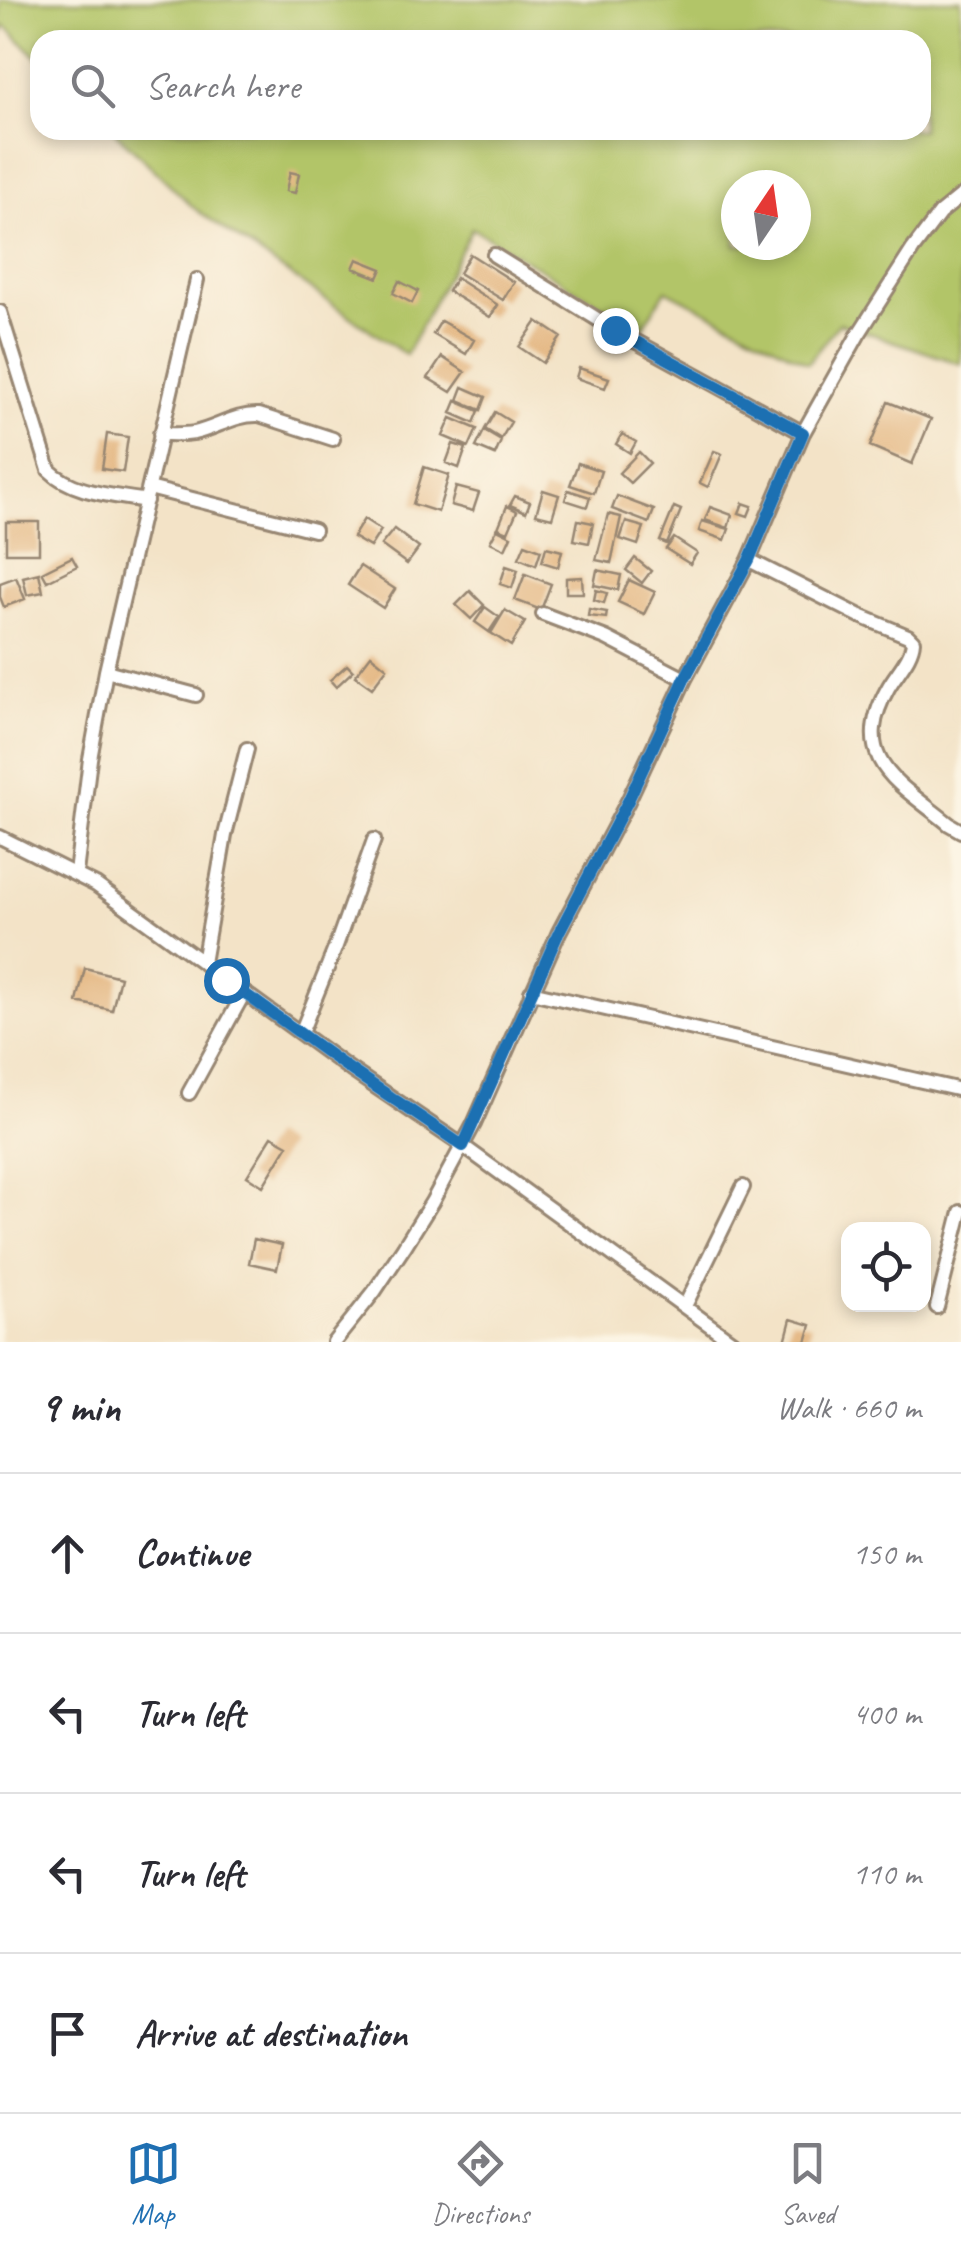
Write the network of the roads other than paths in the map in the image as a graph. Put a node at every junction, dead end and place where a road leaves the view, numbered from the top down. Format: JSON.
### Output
{"nodes":[{"id":1,"x":961,"y":196,"type":"edge"},
{"id":2,"x":494,"y":255,"type":"dead end"},
{"id":3,"x":197,"y":280,"type":"dead end"},
{"id":4,"x":0,"y":312,"type":"edge"},
{"id":5,"x":803,"y":433,"type":"junction"},
{"id":6,"x":160,"y":434,"type":"junction"},
{"id":7,"x":333,"y":439,"type":"dead end"},
{"id":8,"x":148,"y":494,"type":"junction"},
{"id":9,"x":314,"y":530,"type":"dead end"},
{"id":10,"x":749,"y":560,"type":"junction"},
{"id":11,"x":543,"y":614,"type":"dead end"},
{"id":12,"x":106,"y":671,"type":"junction"},
{"id":13,"x":685,"y":678,"type":"junction"},
{"id":14,"x":196,"y":695,"type":"dead end"},
{"id":15,"x":247,"y":749,"type":"dead end"},
{"id":16,"x":961,"y":831,"type":"edge"},
{"id":17,"x":0,"y":836,"type":"edge"},
{"id":18,"x":374,"y":840,"type":"dead end"},
{"id":19,"x":76,"y":873,"type":"junction"},
{"id":20,"x":202,"y":963,"type":"junction"},
{"id":21,"x":532,"y":992,"type":"junction"},
{"id":22,"x":244,"y":993,"type":"junction"},
{"id":23,"x":301,"y":1033,"type":"junction"},
{"id":24,"x":961,"y":1090,"type":"edge"},
{"id":25,"x":188,"y":1093,"type":"dead end"},
{"id":26,"x":463,"y":1146,"type":"junction"},
{"id":27,"x":743,"y":1187,"type":"dead end"},
{"id":28,"x":961,"y":1212,"type":"edge"},
{"id":29,"x":685,"y":1306,"type":"junction"},
{"id":30,"x":938,"y":1308,"type":"dead end"},
{"id":31,"x":334,"y":1342,"type":"edge"},
{"id":32,"x":733,"y":1342,"type":"edge"}],
"edges":[{"from":1,"to":5,"type":"street"},
{"from":2,"to":5,"type":"street"},
{"from":3,"to":6,"type":"street"},
{"from":4,"to":8,"type":"street"},
{"from":5,"to":10,"type":"street"},
{"from":6,"to":7,"type":"street"},
{"from":6,"to":8,"type":"street"},
{"from":8,"to":9,"type":"street"},
{"from":8,"to":12,"type":"street"},
{"from":10,"to":13,"type":"street"},
{"from":10,"to":16,"type":"street"},
{"from":11,"to":13,"type":"street"},
{"from":12,"to":14,"type":"street"},
{"from":12,"to":19,"type":"street"},
{"from":13,"to":21,"type":"street"},
{"from":15,"to":20,"type":"street"},
{"from":17,"to":19,"type":"street"},
{"from":18,"to":23,"type":"street"},
{"from":19,"to":20,"type":"street"},
{"from":20,"to":22,"type":"street"},
{"from":21,"to":24,"type":"street"},
{"from":21,"to":26,"type":"street"},
{"from":22,"to":23,"type":"street"},
{"from":22,"to":25,"type":"street"},
{"from":23,"to":26,"type":"street"},
{"from":26,"to":29,"type":"street"},
{"from":26,"to":31,"type":"street"},
{"from":27,"to":29,"type":"street"},
{"from":28,"to":30,"type":"street"},
{"from":29,"to":32,"type":"street"}]}
